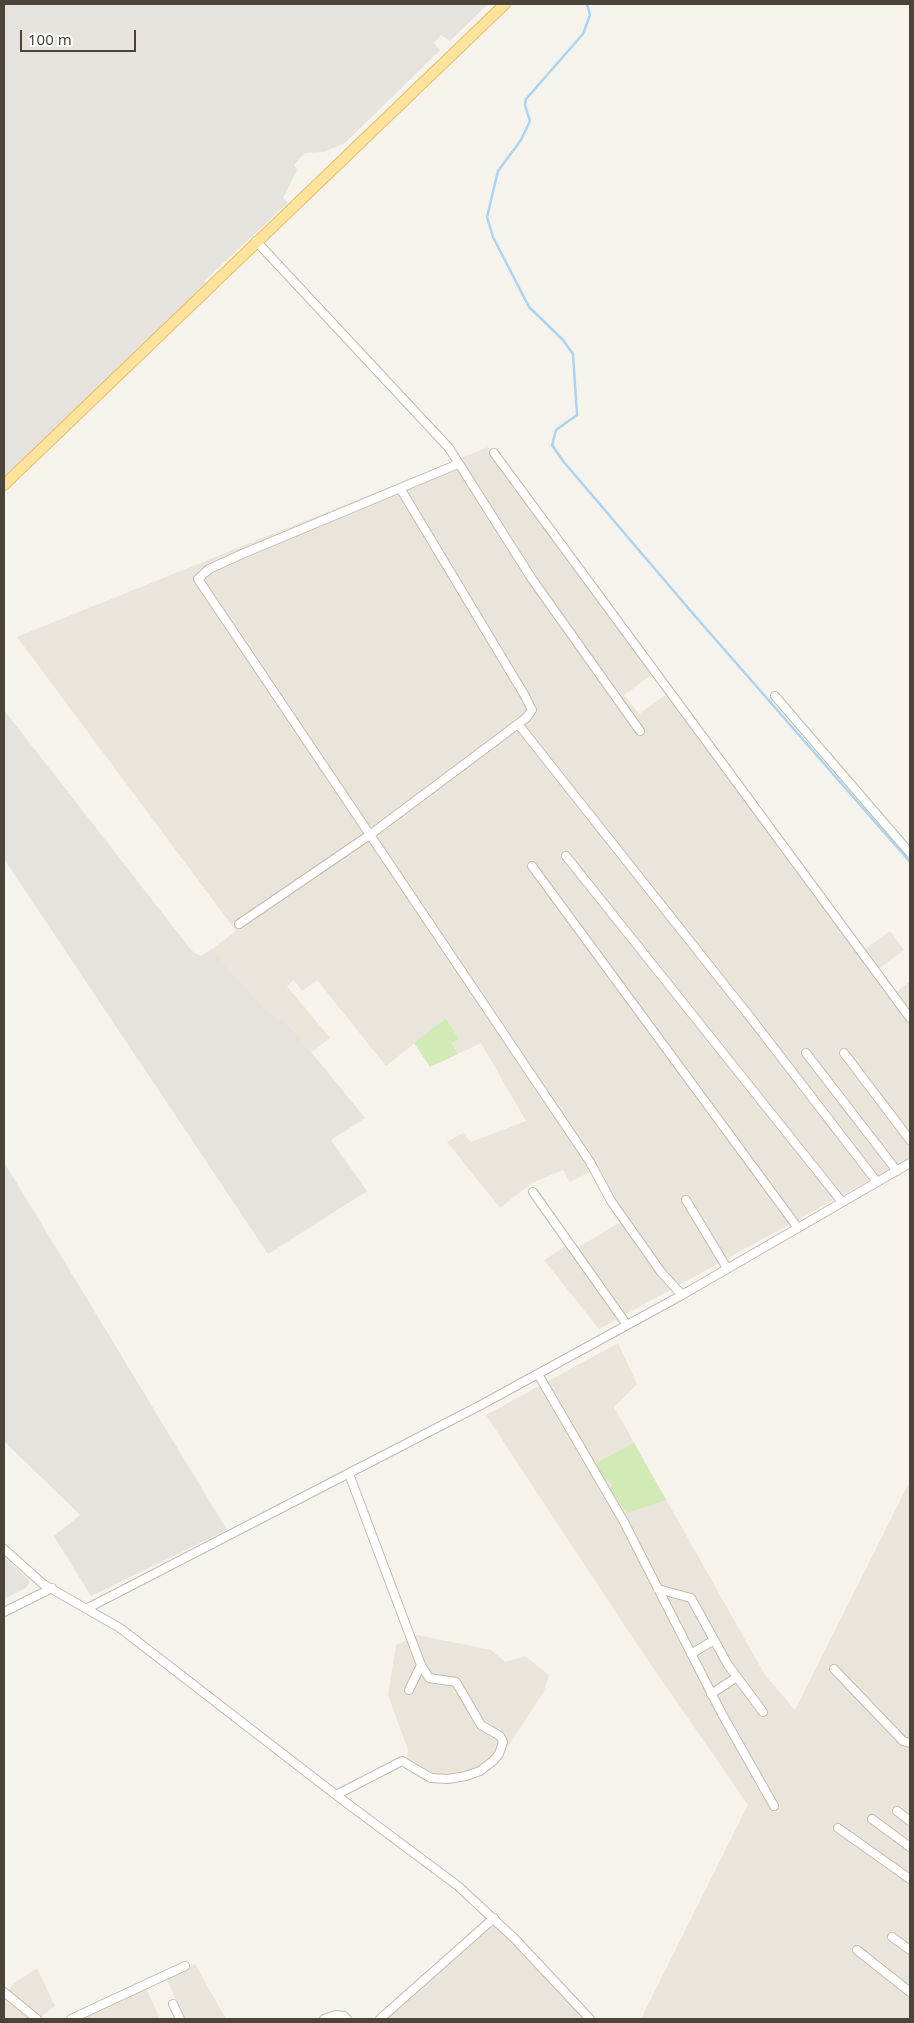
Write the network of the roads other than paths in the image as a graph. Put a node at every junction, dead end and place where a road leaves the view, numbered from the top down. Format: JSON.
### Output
{"nodes":[{"id":1,"x":505,"y":4,"type":"edge"},
{"id":2,"x":256,"y":241,"type":"junction"},
{"id":3,"x":494,"y":453,"type":"dead end"},
{"id":4,"x":458,"y":464,"type":"junction"},
{"id":5,"x":4,"y":485,"type":"edge"},
{"id":6,"x":400,"y":488,"type":"junction"},
{"id":7,"x":775,"y":696,"type":"dead end"},
{"id":8,"x":518,"y":724,"type":"junction"},
{"id":9,"x":640,"y":731,"type":"dead end"},
{"id":10,"x":371,"y":834,"type":"junction"},
{"id":11,"x":910,"y":853,"type":"edge"},
{"id":12,"x":566,"y":856,"type":"dead end"},
{"id":13,"x":532,"y":866,"type":"dead end"},
{"id":14,"x":238,"y":924,"type":"dead end"},
{"id":15,"x":910,"y":1018,"type":"edge"},
{"id":16,"x":806,"y":1053,"type":"dead end"},
{"id":17,"x":844,"y":1053,"type":"dead end"},
{"id":18,"x":910,"y":1140,"type":"edge"},
{"id":19,"x":910,"y":1163,"type":"edge"},
{"id":20,"x":897,"y":1170,"type":"junction"},
{"id":21,"x":877,"y":1182,"type":"junction"},
{"id":22,"x":533,"y":1192,"type":"dead end"},
{"id":23,"x":686,"y":1200,"type":"dead end"},
{"id":24,"x":842,"y":1202,"type":"junction"},
{"id":25,"x":798,"y":1228,"type":"junction"},
{"id":26,"x":727,"y":1268,"type":"junction"},
{"id":27,"x":682,"y":1296,"type":"junction"},
{"id":28,"x":627,"y":1326,"type":"junction"},
{"id":29,"x":538,"y":1374,"type":"junction"},
{"id":30,"x":348,"y":1474,"type":"junction"},
{"id":31,"x":4,"y":1549,"type":"edge"},
{"id":32,"x":52,"y":1588,"type":"junction"},
{"id":33,"x":658,"y":1590,"type":"junction"},
{"id":34,"x":86,"y":1608,"type":"junction"},
{"id":35,"x":4,"y":1612,"type":"edge"},
{"id":36,"x":714,"y":1640,"type":"junction"},
{"id":37,"x":691,"y":1654,"type":"junction"},
{"id":38,"x":421,"y":1665,"type":"junction"},
{"id":39,"x":834,"y":1669,"type":"dead end"},
{"id":40,"x":736,"y":1676,"type":"junction"},
{"id":41,"x":409,"y":1690,"type":"dead end"},
{"id":42,"x":711,"y":1694,"type":"junction"},
{"id":43,"x":763,"y":1712,"type":"dead end"},
{"id":44,"x":910,"y":1743,"type":"edge"},
{"id":45,"x":336,"y":1795,"type":"junction"},
{"id":46,"x":774,"y":1806,"type":"dead end"},
{"id":47,"x":898,"y":1811,"type":"dead end"},
{"id":48,"x":872,"y":1819,"type":"dead end"},
{"id":49,"x":910,"y":1821,"type":"edge"},
{"id":50,"x":838,"y":1828,"type":"dead end"},
{"id":51,"x":910,"y":1847,"type":"edge"},
{"id":52,"x":910,"y":1879,"type":"edge"},
{"id":53,"x":494,"y":1918,"type":"junction"},
{"id":54,"x":892,"y":1936,"type":"dead end"},
{"id":55,"x":857,"y":1950,"type":"dead end"},
{"id":56,"x":910,"y":1950,"type":"edge"},
{"id":57,"x":185,"y":1966,"type":"dead end"},
{"id":58,"x":4,"y":1992,"type":"edge"},
{"id":59,"x":910,"y":1992,"type":"edge"},
{"id":60,"x":173,"y":2004,"type":"dead end"},
{"id":61,"x":37,"y":2019,"type":"edge"},
{"id":62,"x":71,"y":2019,"type":"edge"},
{"id":63,"x":180,"y":2019,"type":"edge"},
{"id":64,"x":324,"y":2019,"type":"edge"},
{"id":65,"x":346,"y":2019,"type":"edge"},
{"id":66,"x":380,"y":2019,"type":"edge"},
{"id":67,"x":589,"y":2019,"type":"edge"}],
"edges":[{"from":1,"to":2,"type":"main road"},
{"from":2,"to":4,"type":"street"},
{"from":2,"to":5,"type":"main road"},
{"from":3,"to":15,"type":"street"},
{"from":4,"to":6,"type":"street"},
{"from":4,"to":9,"type":"street"},
{"from":6,"to":8,"type":"street"},
{"from":6,"to":10,"type":"street"},
{"from":7,"to":11,"type":"street"},
{"from":8,"to":10,"type":"street"},
{"from":8,"to":21,"type":"street"},
{"from":10,"to":14,"type":"street"},
{"from":10,"to":27,"type":"street"},
{"from":12,"to":24,"type":"street"},
{"from":13,"to":25,"type":"street"},
{"from":16,"to":20,"type":"street"},
{"from":17,"to":18,"type":"street"},
{"from":19,"to":20,"type":"street"},
{"from":20,"to":21,"type":"street"},
{"from":21,"to":24,"type":"street"},
{"from":22,"to":28,"type":"street"},
{"from":23,"to":26,"type":"street"},
{"from":24,"to":25,"type":"street"},
{"from":25,"to":26,"type":"street"},
{"from":26,"to":27,"type":"street"},
{"from":27,"to":28,"type":"street"},
{"from":28,"to":29,"type":"street"},
{"from":29,"to":30,"type":"street"},
{"from":29,"to":33,"type":"street"},
{"from":30,"to":34,"type":"street"},
{"from":30,"to":38,"type":"street"},
{"from":31,"to":32,"type":"street"},
{"from":32,"to":34,"type":"street"},
{"from":32,"to":35,"type":"street"},
{"from":33,"to":36,"type":"street"},
{"from":33,"to":37,"type":"street"},
{"from":34,"to":45,"type":"street"},
{"from":36,"to":37,"type":"street"},
{"from":36,"to":40,"type":"street"},
{"from":37,"to":42,"type":"street"},
{"from":38,"to":41,"type":"street"},
{"from":38,"to":45,"type":"street"},
{"from":39,"to":44,"type":"street"},
{"from":40,"to":42,"type":"street"},
{"from":40,"to":43,"type":"street"},
{"from":42,"to":46,"type":"street"},
{"from":45,"to":53,"type":"street"},
{"from":47,"to":49,"type":"street"},
{"from":48,"to":51,"type":"street"},
{"from":50,"to":52,"type":"street"},
{"from":53,"to":66,"type":"street"},
{"from":53,"to":67,"type":"street"},
{"from":54,"to":56,"type":"street"},
{"from":55,"to":59,"type":"street"},
{"from":57,"to":62,"type":"street"},
{"from":58,"to":61,"type":"street"},
{"from":60,"to":63,"type":"street"},
{"from":64,"to":65,"type":"street"}]}
